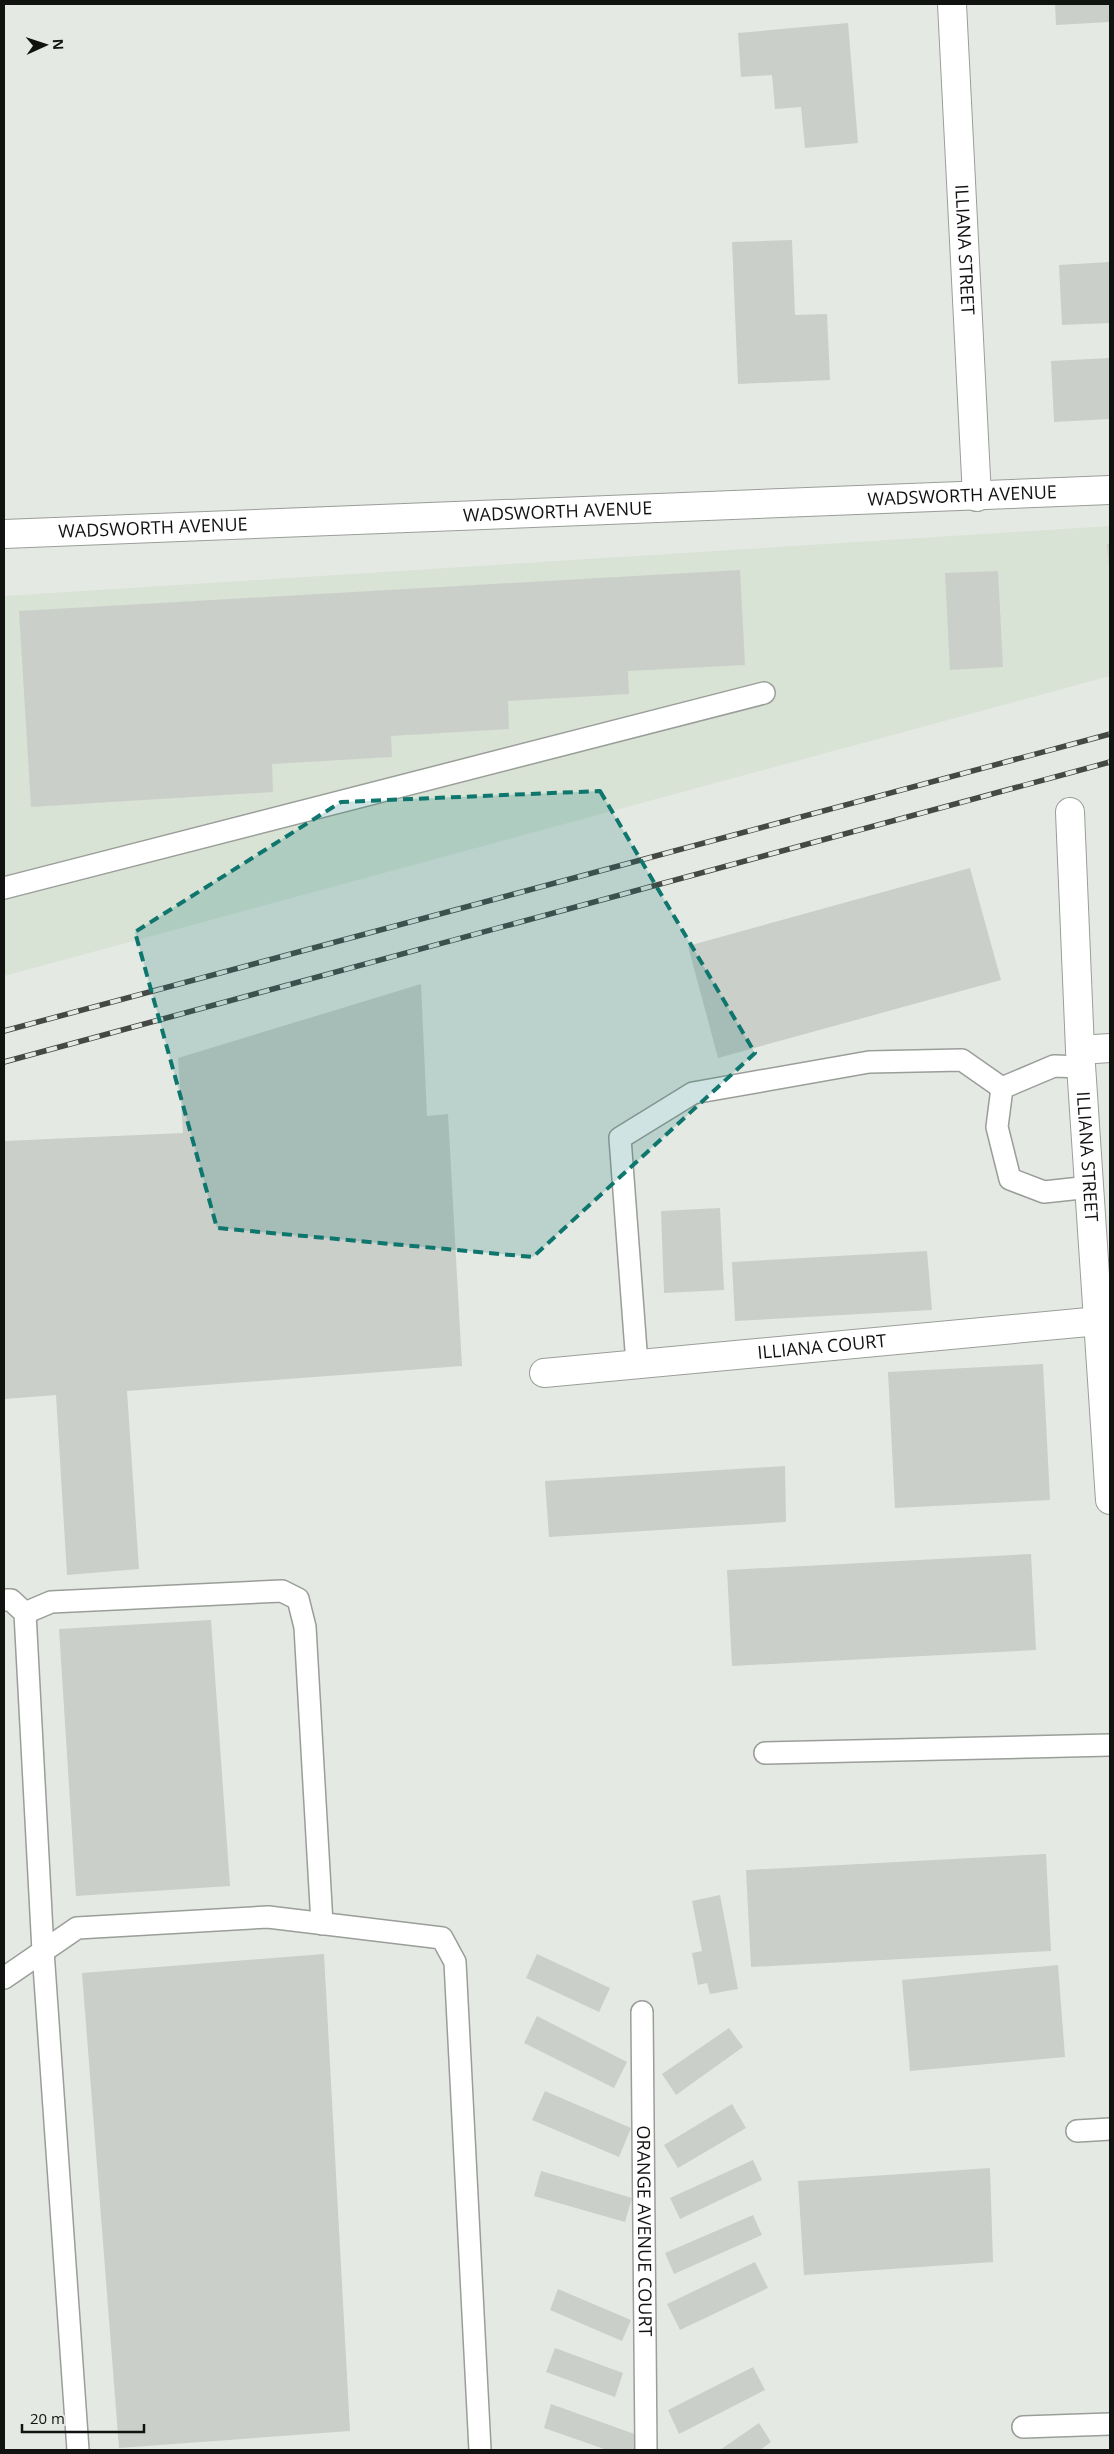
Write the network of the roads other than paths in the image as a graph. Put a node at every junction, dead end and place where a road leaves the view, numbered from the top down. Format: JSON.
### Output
{"nodes":[{"id":1,"x":952,"y":4,"type":"edge"},
{"id":2,"x":1110,"y":490,"type":"edge"},
{"id":3,"x":977,"y":497,"type":"junction"},
{"id":4,"x":4,"y":534,"type":"edge"},
{"id":5,"x":764,"y":693,"type":"dead end"},
{"id":6,"x":1070,"y":812,"type":"dead end"},
{"id":7,"x":4,"y":888,"type":"edge"},
{"id":8,"x":1110,"y":1048,"type":"edge"},
{"id":9,"x":1081,"y":1058,"type":"junction"},
{"id":10,"x":1002,"y":1088,"type":"junction"},
{"id":11,"x":1090,"y":1187,"type":"junction"},
{"id":12,"x":1099,"y":1321,"type":"junction"},
{"id":13,"x":638,"y":1364,"type":"junction"},
{"id":14,"x":544,"y":1373,"type":"dead end"},
{"id":15,"x":1110,"y":1500,"type":"edge"},
{"id":16,"x":4,"y":1600,"type":"edge"},
{"id":17,"x":25,"y":1613,"type":"junction"},
{"id":18,"x":1110,"y":1745,"type":"edge"},
{"id":19,"x":765,"y":1753,"type":"dead end"},
{"id":20,"x":322,"y":1924,"type":"junction"},
{"id":21,"x":43,"y":1951,"type":"junction"},
{"id":22,"x":4,"y":1978,"type":"edge"},
{"id":23,"x":642,"y":2012,"type":"dead end"},
{"id":24,"x":1110,"y":2129,"type":"edge"},
{"id":25,"x":1077,"y":2131,"type":"dead end"},
{"id":26,"x":1110,"y":2424,"type":"edge"},
{"id":27,"x":1024,"y":2427,"type":"dead end"},
{"id":28,"x":78,"y":2450,"type":"edge"},
{"id":29,"x":480,"y":2450,"type":"edge"},
{"id":30,"x":646,"y":2450,"type":"edge"}],
"edges":[{"from":1,"to":3,"type":"street","name":"ILLIANA STREET"},
{"from":2,"to":3,"type":"street","name":"WADSWORTH AVENUE"},
{"from":3,"to":4,"type":"street","name":"WADSWORTH AVENUE"},
{"from":5,"to":7,"type":"lane"},
{"from":6,"to":9,"type":"street","name":"ILLIANA STREET"},
{"from":8,"to":9,"type":"street"},
{"from":9,"to":10,"type":"lane"},
{"from":9,"to":11,"type":"street","name":"ILLIANA STREET"},
{"from":10,"to":11,"type":"lane"},
{"from":10,"to":13,"type":"lane"},
{"from":11,"to":12,"type":"street","name":"ILLIANA STREET"},
{"from":12,"to":13,"type":"street","name":"ILLIANA COURT"},
{"from":12,"to":15,"type":"street","name":"ILLIANA STREET"},
{"from":13,"to":14,"type":"street","name":"ILLIANA COURT"},
{"from":16,"to":17,"type":"lane"},
{"from":17,"to":20,"type":"lane"},
{"from":17,"to":21,"type":"lane"},
{"from":18,"to":19,"type":"lane"},
{"from":20,"to":21,"type":"lane"},
{"from":20,"to":29,"type":"lane"},
{"from":21,"to":22,"type":"lane"},
{"from":21,"to":28,"type":"lane"},
{"from":23,"to":30,"type":"lane","name":"ORANGE AVENUE COURT"},
{"from":24,"to":25,"type":"lane"},
{"from":26,"to":27,"type":"lane"}]}
